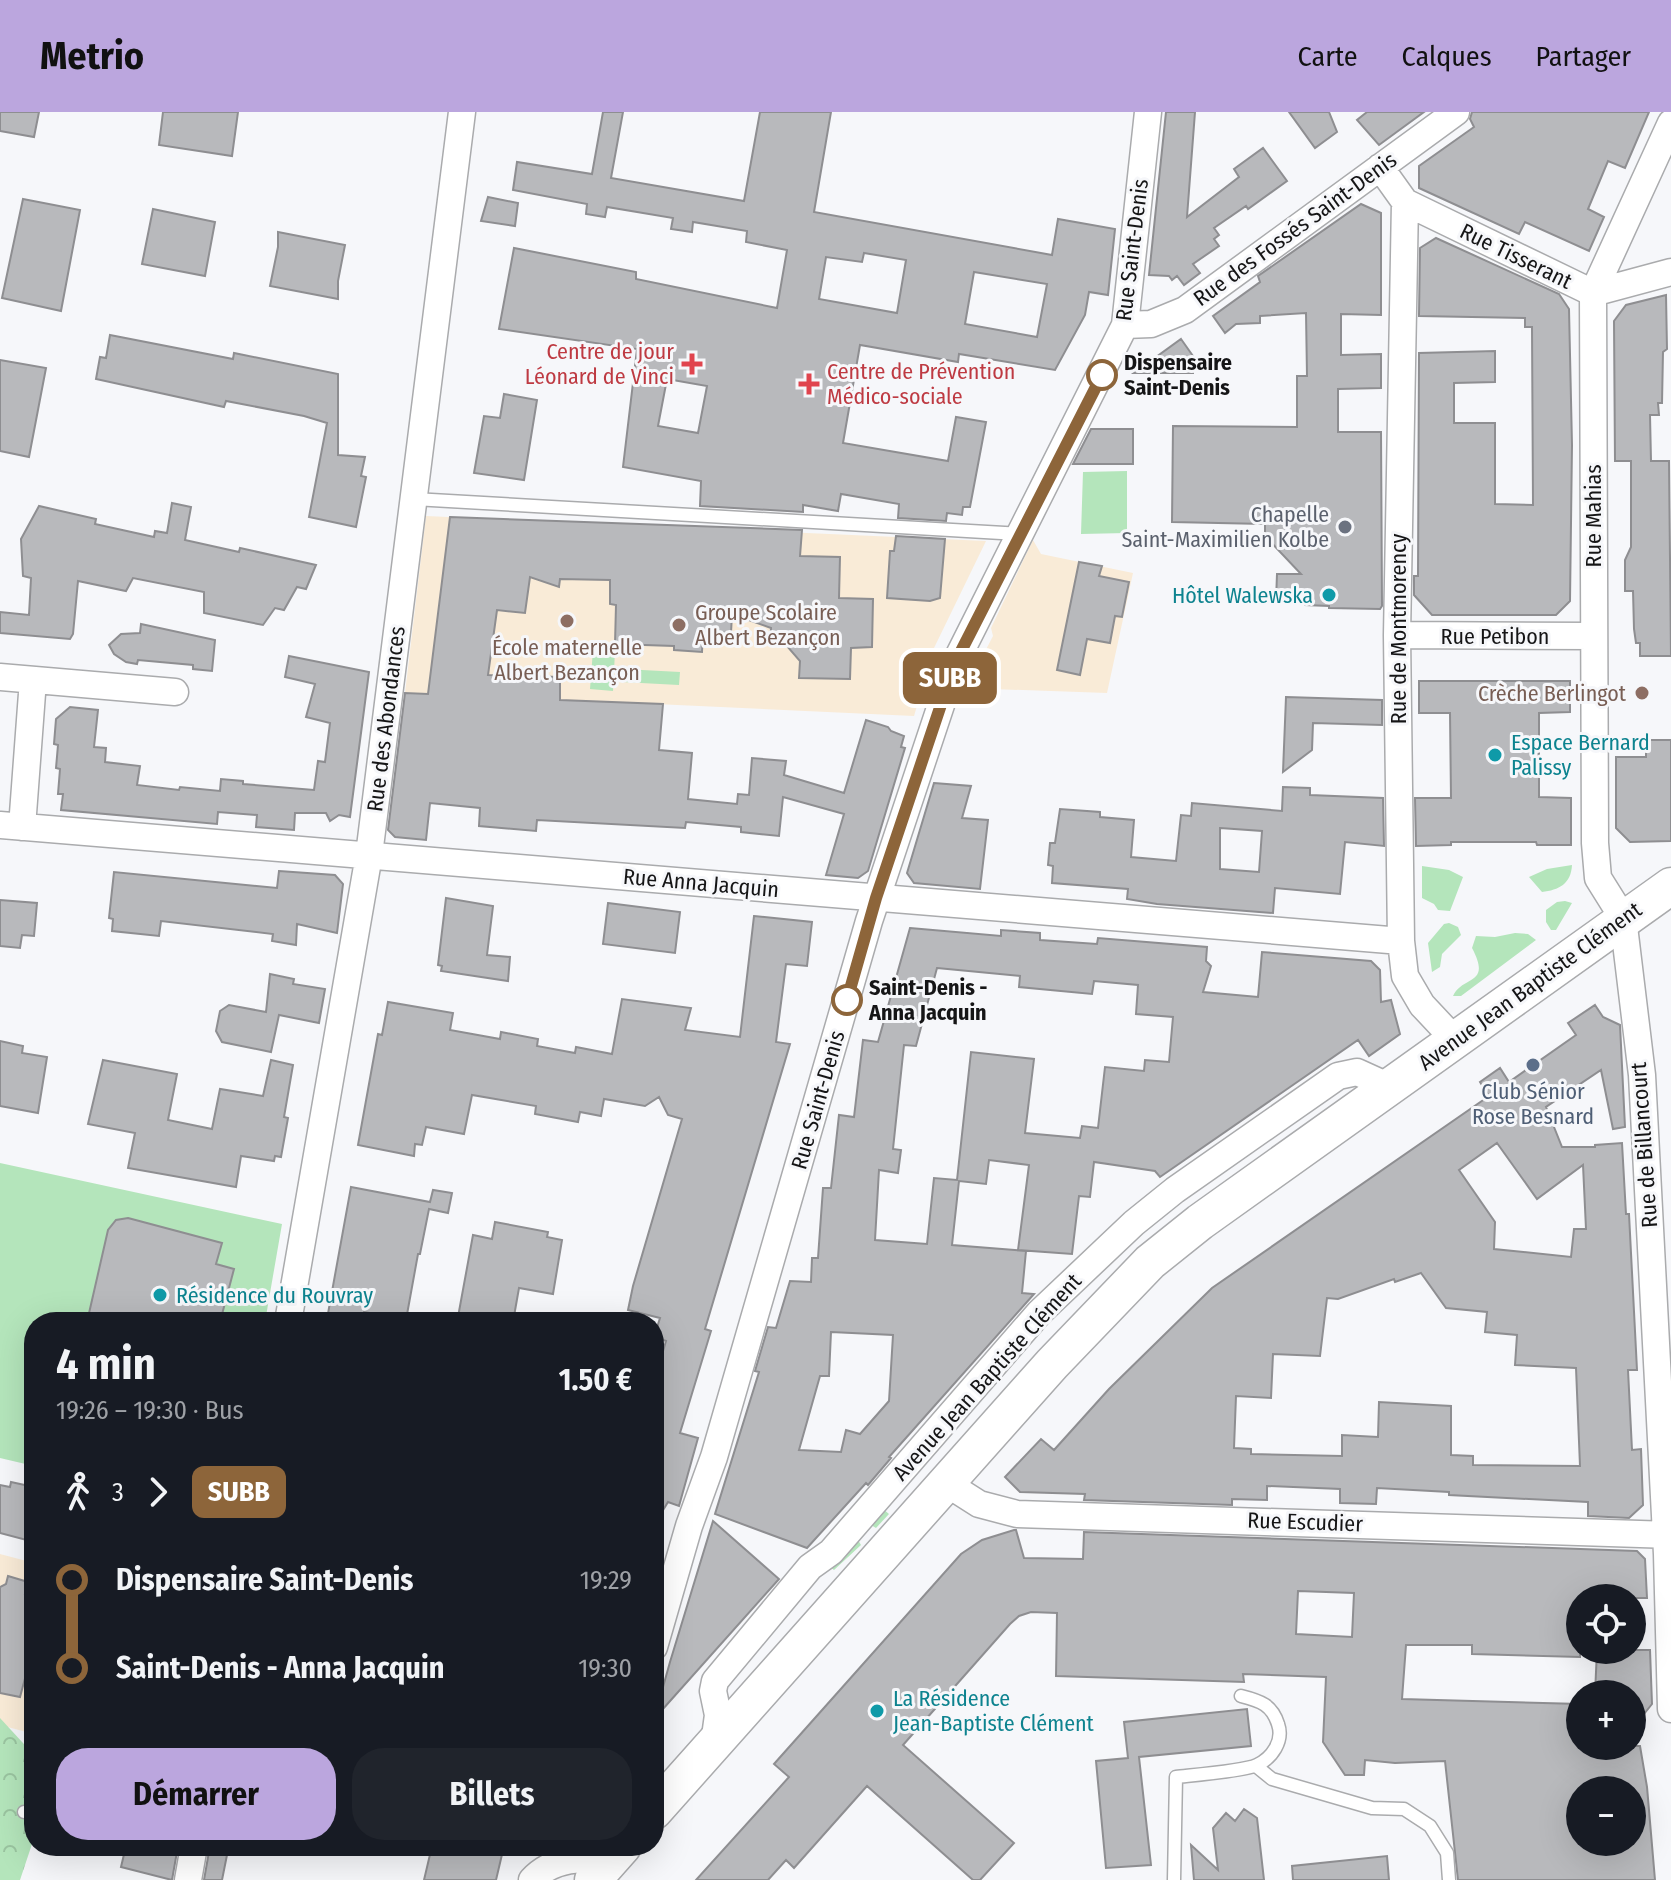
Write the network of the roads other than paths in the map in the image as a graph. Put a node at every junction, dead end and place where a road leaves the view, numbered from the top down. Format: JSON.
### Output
{"nodes":[{"id":1,"x":462,"y":112,"type":"edge"},
{"id":2,"x":1148,"y":112,"type":"edge"},
{"id":3,"x":1456,"y":112,"type":"edge"},
{"id":4,"x":1671,"y":123,"type":"edge"},
{"id":5,"x":1380,"y":167,"type":"junction"},
{"id":6,"x":1405,"y":202,"type":"junction"},
{"id":7,"x":1671,"y":272,"type":"edge"},
{"id":8,"x":1593,"y":293,"type":"junction"},
{"id":9,"x":1125,"y":325,"type":"junction"},
{"id":10,"x":414,"y":499,"type":"junction"},
{"id":11,"x":1020,"y":534,"type":"junction"},
{"id":12,"x":1397,"y":635,"type":"junction"},
{"id":13,"x":1594,"y":636,"type":"junction"},
{"id":14,"x":0,"y":677,"type":"edge"},
{"id":15,"x":33,"y":680,"type":"junction"},
{"id":16,"x":175,"y":692,"type":"dead end"},
{"id":17,"x":11,"y":826,"type":"edge"},
{"id":18,"x":369,"y":855,"type":"junction"},
{"id":19,"x":1671,"y":886,"type":"edge"},
{"id":20,"x":876,"y":898,"type":"junction"},
{"id":21,"x":1623,"y":918,"type":"junction"},
{"id":22,"x":1401,"y":941,"type":"junction"},
{"id":23,"x":1454,"y":1039,"type":"junction"},
{"id":24,"x":1390,"y":1087,"type":"junction"},
{"id":25,"x":290,"y":1312,"type":"edge"},
{"id":26,"x":946,"y":1483,"type":"junction"},
{"id":27,"x":1668,"y":1535,"type":"edge"},
{"id":28,"x":664,"y":1612,"type":"edge"},
{"id":29,"x":1241,"y":1696,"type":"dead end"},
{"id":30,"x":1671,"y":1709,"type":"edge"},
{"id":31,"x":714,"y":1744,"type":"junction"},
{"id":32,"x":1256,"y":1766,"type":"junction"},
{"id":33,"x":664,"y":1800,"type":"edge"},
{"id":34,"x":192,"y":1856,"type":"edge"},
{"id":35,"x":610,"y":1862,"type":"edge"},
{"id":36,"x":188,"y":1880,"type":"edge"},
{"id":37,"x":532,"y":1880,"type":"edge"},
{"id":38,"x":1174,"y":1880,"type":"edge"},
{"id":39,"x":1449,"y":1880,"type":"edge"}],
"edges":[{"from":1,"to":10,"type":"street","name":"Rue des Abondances"},
{"from":2,"to":9,"type":"street","name":"Rue Saint-Denis"},
{"from":3,"to":5,"type":"street","name":"Rue des Fossés Saint-Denis"},
{"from":4,"to":8,"type":"street","name":"Rue Mahias"},
{"from":5,"to":6,"type":"street","name":"Rue Tisserant"},
{"from":5,"to":9,"type":"street","name":"Rue des Fossés Saint-Denis"},
{"from":6,"to":8,"type":"street","name":"Rue Tisserant"},
{"from":6,"to":12,"type":"street","name":"Rue de Montmorency"},
{"from":7,"to":8,"type":"street","name":"Rue Tisserant"},
{"from":8,"to":13,"type":"street","name":"Rue Mahias"},
{"from":9,"to":11,"type":"street","name":"Rue Saint-Denis"},
{"from":10,"to":11,"type":"lane"},
{"from":10,"to":18,"type":"street","name":"Rue des Abondances"},
{"from":11,"to":20,"type":"street","name":"Rue Saint-Denis"},
{"from":12,"to":13,"type":"street","name":"Rue Petibon"},
{"from":12,"to":22,"type":"street","name":"Rue de Montmorency"},
{"from":13,"to":21,"type":"street","name":"Rue Mahias"},
{"from":14,"to":15,"type":"street"},
{"from":15,"to":16,"type":"street"},
{"from":15,"to":17,"type":"street"},
{"from":17,"to":18,"type":"street","name":"Rue Anna Jacquin"},
{"from":18,"to":20,"type":"street","name":"Rue Anna Jacquin"},
{"from":18,"to":25,"type":"street","name":"Rue des Abondances"},
{"from":19,"to":21,"type":"main road","name":"Avenue Jean Baptiste Clément"},
{"from":20,"to":22,"type":"street","name":"Rue Anna Jacquin"},
{"from":20,"to":28,"type":"street","name":"Rue Saint-Denis"},
{"from":21,"to":23,"type":"main road","name":"Avenue Jean Baptiste Clément"},
{"from":21,"to":27,"type":"street","name":"Rue de Billancourt"},
{"from":22,"to":23,"type":"street","name":"Rue de Montmorency"},
{"from":23,"to":24,"type":"main road","name":"Avenue Jean Baptiste Clément"},
{"from":24,"to":26,"type":"main road","name":"Avenue Jean Baptiste Clément"},
{"from":24,"to":31,"type":"street","name":"Avenue Jean Baptiste Clément"},
{"from":26,"to":27,"type":"street","name":"Rue Escudier"},
{"from":26,"to":31,"type":"main road","name":"Avenue Jean Baptiste Clément"},
{"from":27,"to":30,"type":"street","name":"Rue de Billancourt"},
{"from":29,"to":32,"type":"lane"},
{"from":31,"to":33,"type":"main road","name":"Avenue Jean Baptiste Clément"},
{"from":32,"to":38,"type":"lane"},
{"from":32,"to":39,"type":"lane"},
{"from":34,"to":36,"type":"street"},
{"from":35,"to":37,"type":"street"}]}
